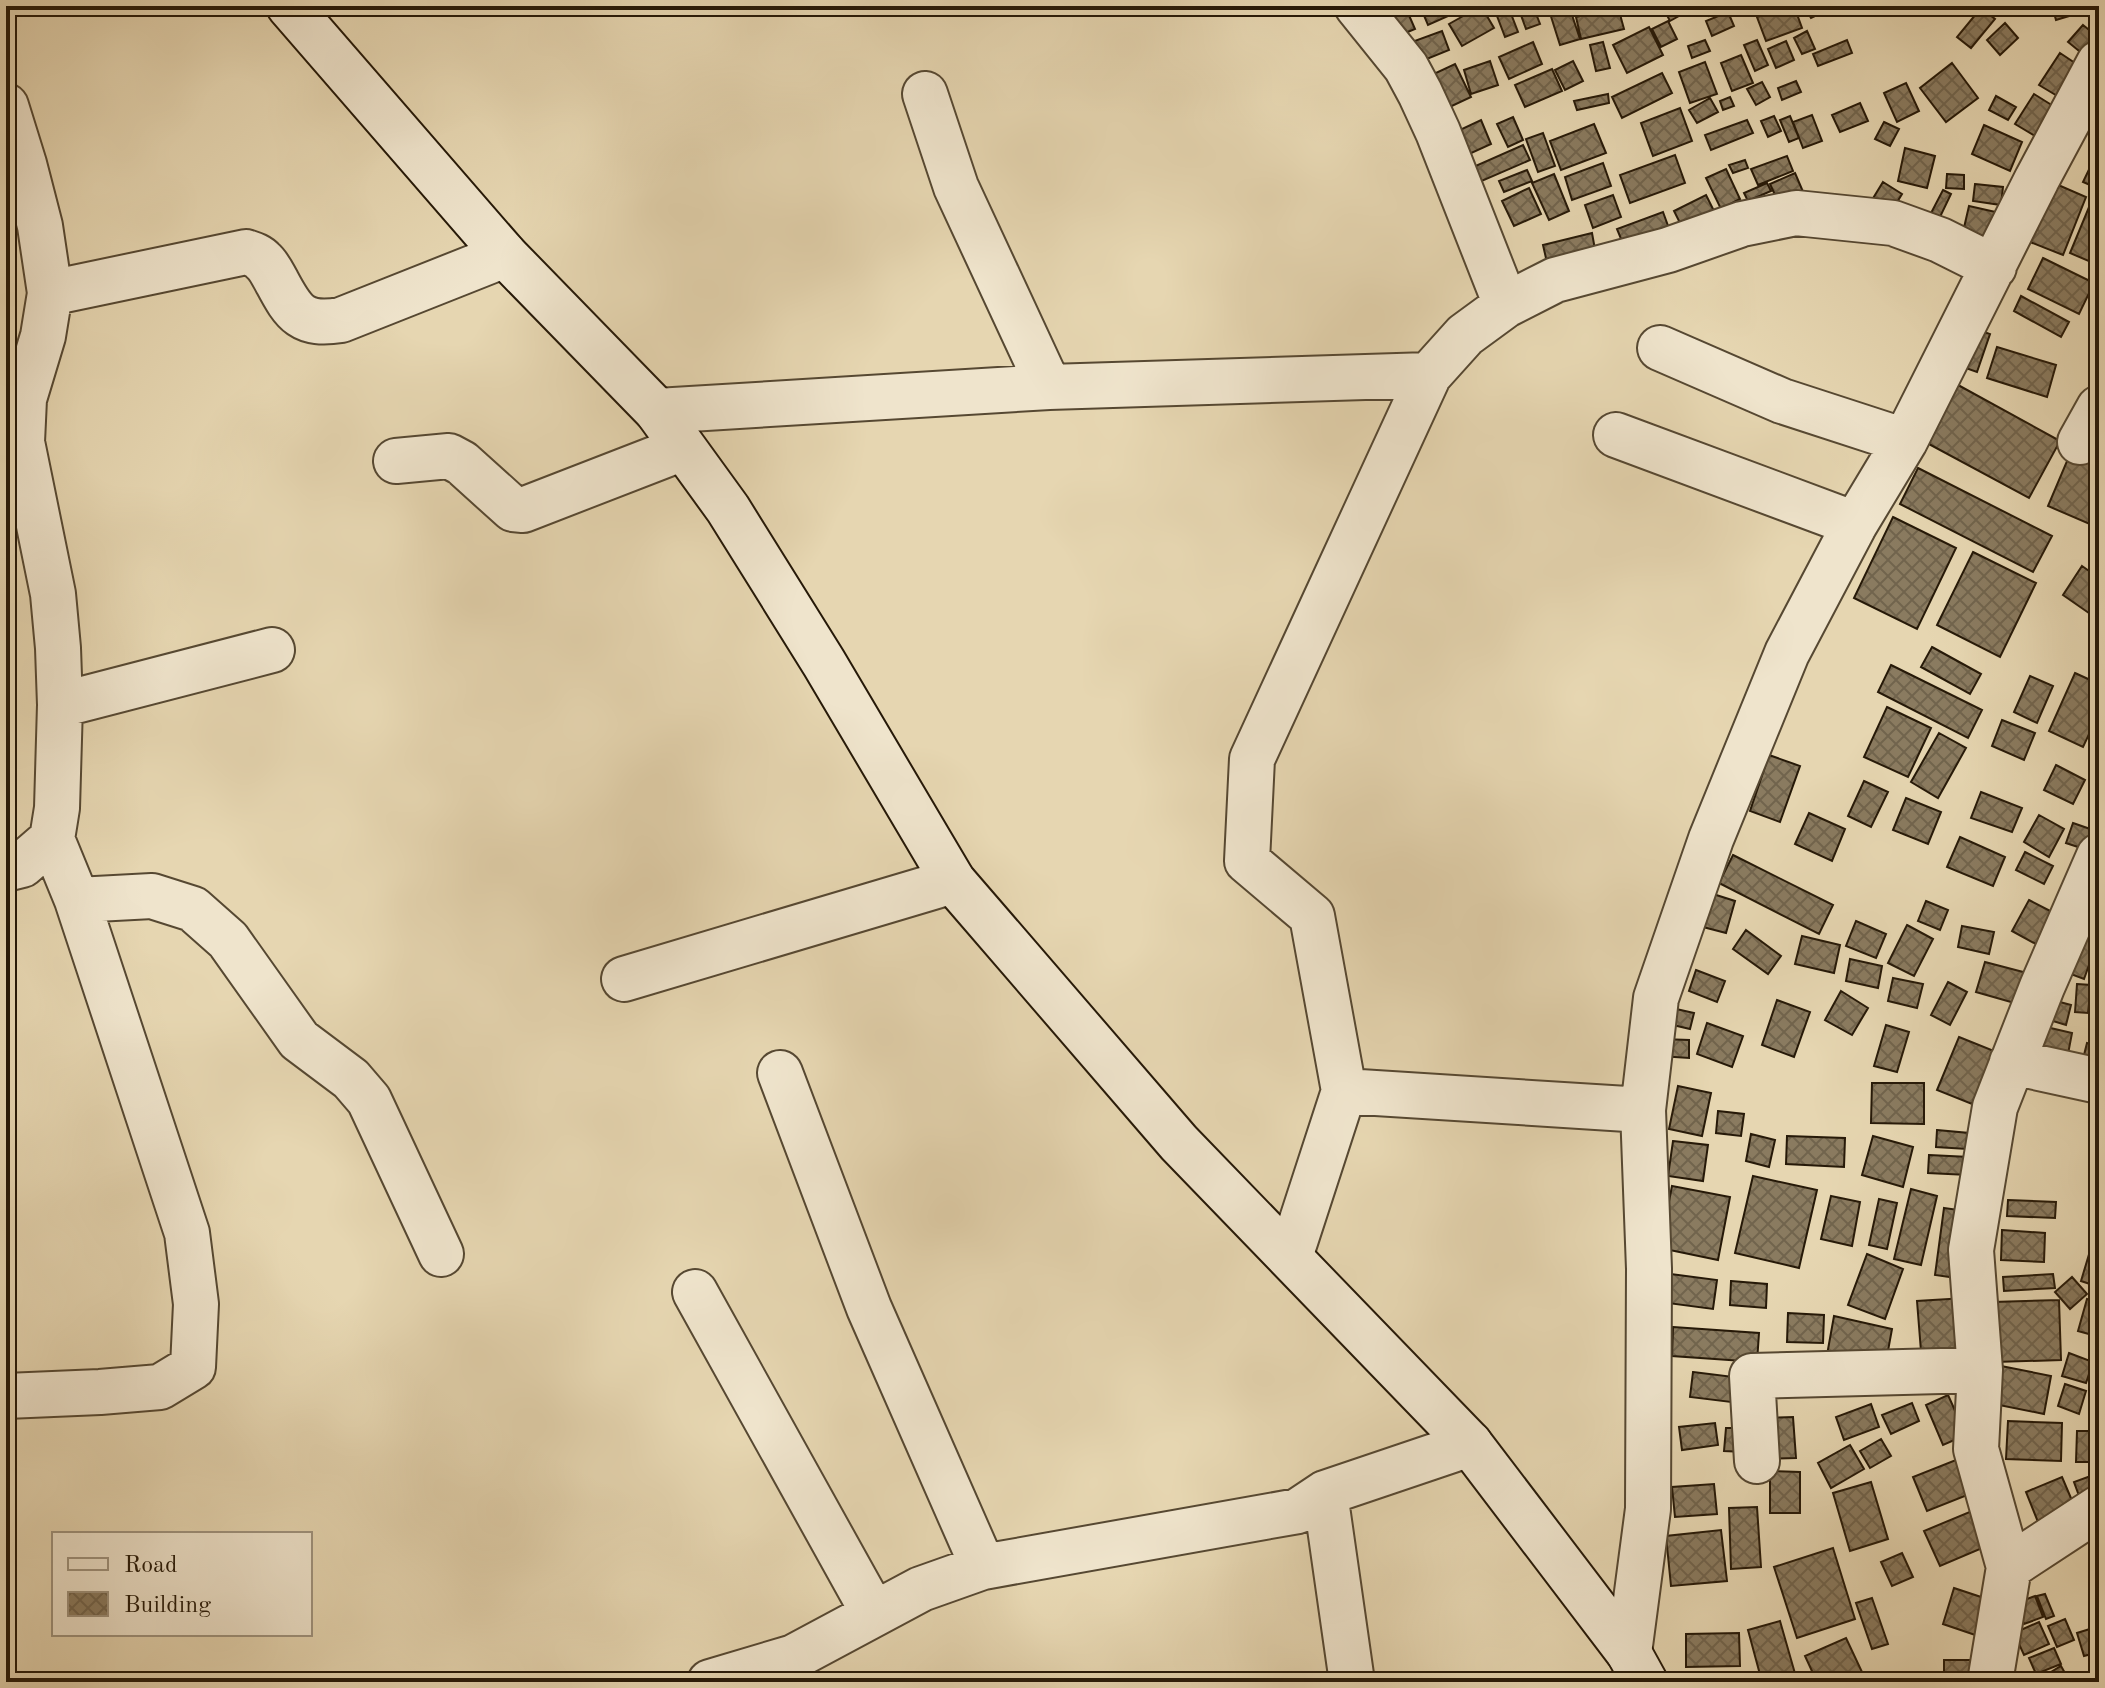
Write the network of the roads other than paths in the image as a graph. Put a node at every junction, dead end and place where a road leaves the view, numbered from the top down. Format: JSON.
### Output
{"nodes":[{"id":1,"x":289,"y":6,"type":"edge"},
{"id":2,"x":1357,"y":6,"type":"edge"},
{"id":3,"x":2099,"y":63,"type":"edge"},
{"id":4,"x":925,"y":94,"type":"dead end"},
{"id":5,"x":6,"y":106,"type":"edge"},
{"id":6,"x":505,"y":255,"type":"junction"},
{"id":7,"x":1994,"y":267,"type":"junction"},
{"id":8,"x":50,"y":293,"type":"junction"},
{"id":9,"x":1506,"y":305,"type":"junction"},
{"id":10,"x":1660,"y":348,"type":"dead end"},
{"id":11,"x":1429,"y":375,"type":"junction"},
{"id":12,"x":1049,"y":387,"type":"junction"},
{"id":13,"x":657,"y":411,"type":"junction"},
{"id":14,"x":1616,"y":435,"type":"dead end"},
{"id":15,"x":1905,"y":441,"type":"junction"},
{"id":16,"x":683,"y":448,"type":"junction"},
{"id":17,"x":396,"y":461,"type":"dead end"},
{"id":18,"x":1855,"y":524,"type":"junction"},
{"id":19,"x":272,"y":650,"type":"dead end"},
{"id":20,"x":60,"y":705,"type":"junction"},
{"id":21,"x":52,"y":839,"type":"junction"},
{"id":22,"x":2099,"y":856,"type":"edge"},
{"id":23,"x":6,"y":869,"type":"edge"},
{"id":24,"x":953,"y":881,"type":"junction"},
{"id":25,"x":77,"y":900,"type":"junction"},
{"id":26,"x":624,"y":979,"type":"dead end"},
{"id":27,"x":2012,"y":1062,"type":"junction"},
{"id":28,"x":780,"y":1073,"type":"dead end"},
{"id":29,"x":2099,"y":1081,"type":"edge"},
{"id":30,"x":1344,"y":1091,"type":"junction"},
{"id":31,"x":1643,"y":1110,"type":"junction"},
{"id":32,"x":441,"y":1254,"type":"dead end"},
{"id":33,"x":1290,"y":1257,"type":"junction"},
{"id":34,"x":695,"y":1292,"type":"dead end"},
{"id":35,"x":1980,"y":1370,"type":"junction"},
{"id":36,"x":6,"y":1396,"type":"edge"},
{"id":37,"x":1470,"y":1444,"type":"junction"},
{"id":38,"x":1757,"y":1461,"type":"dead end"},
{"id":39,"x":1325,"y":1493,"type":"junction"},
{"id":40,"x":2099,"y":1508,"type":"edge"},
{"id":41,"x":983,"y":1567,"type":"junction"},
{"id":42,"x":2009,"y":1567,"type":"junction"},
{"id":43,"x":874,"y":1614,"type":"junction"},
{"id":44,"x":1637,"y":1668,"type":"edge"},
{"id":45,"x":796,"y":1669,"type":"edge"},
{"id":46,"x":710,"y":1682,"type":"edge"},
{"id":47,"x":1352,"y":1682,"type":"edge"},
{"id":48,"x":1990,"y":1682,"type":"edge"}],
"edges":[{"from":1,"to":6,"type":"street"},
{"from":2,"to":9,"type":"street"},
{"from":3,"to":7,"type":"street"},
{"from":4,"to":12,"type":"street"},
{"from":5,"to":8,"type":"street"},
{"from":6,"to":8,"type":"street"},
{"from":6,"to":13,"type":"street"},
{"from":7,"to":9,"type":"street"},
{"from":7,"to":15,"type":"street"},
{"from":8,"to":20,"type":"street"},
{"from":9,"to":11,"type":"street"},
{"from":10,"to":15,"type":"street"},
{"from":11,"to":12,"type":"street"},
{"from":11,"to":30,"type":"street"},
{"from":12,"to":13,"type":"street"},
{"from":13,"to":16,"type":"street"},
{"from":14,"to":18,"type":"street"},
{"from":15,"to":18,"type":"street"},
{"from":16,"to":17,"type":"street"},
{"from":16,"to":24,"type":"street"},
{"from":18,"to":31,"type":"street"},
{"from":19,"to":20,"type":"street"},
{"from":20,"to":21,"type":"street"},
{"from":21,"to":23,"type":"street"},
{"from":21,"to":25,"type":"street"},
{"from":22,"to":27,"type":"street"},
{"from":24,"to":26,"type":"street"},
{"from":24,"to":33,"type":"street"},
{"from":25,"to":32,"type":"street"},
{"from":25,"to":36,"type":"street"},
{"from":27,"to":29,"type":"street"},
{"from":27,"to":35,"type":"street"},
{"from":28,"to":41,"type":"street"},
{"from":30,"to":31,"type":"street"},
{"from":30,"to":33,"type":"street"},
{"from":31,"to":44,"type":"street"},
{"from":33,"to":37,"type":"street"},
{"from":34,"to":43,"type":"street"},
{"from":35,"to":38,"type":"street"},
{"from":35,"to":42,"type":"street"},
{"from":37,"to":39,"type":"street"},
{"from":37,"to":44,"type":"street"},
{"from":39,"to":41,"type":"street"},
{"from":39,"to":47,"type":"street"},
{"from":40,"to":42,"type":"street"},
{"from":41,"to":43,"type":"street"},
{"from":42,"to":48,"type":"street"},
{"from":43,"to":45,"type":"street"},
{"from":45,"to":46,"type":"street"}]}
